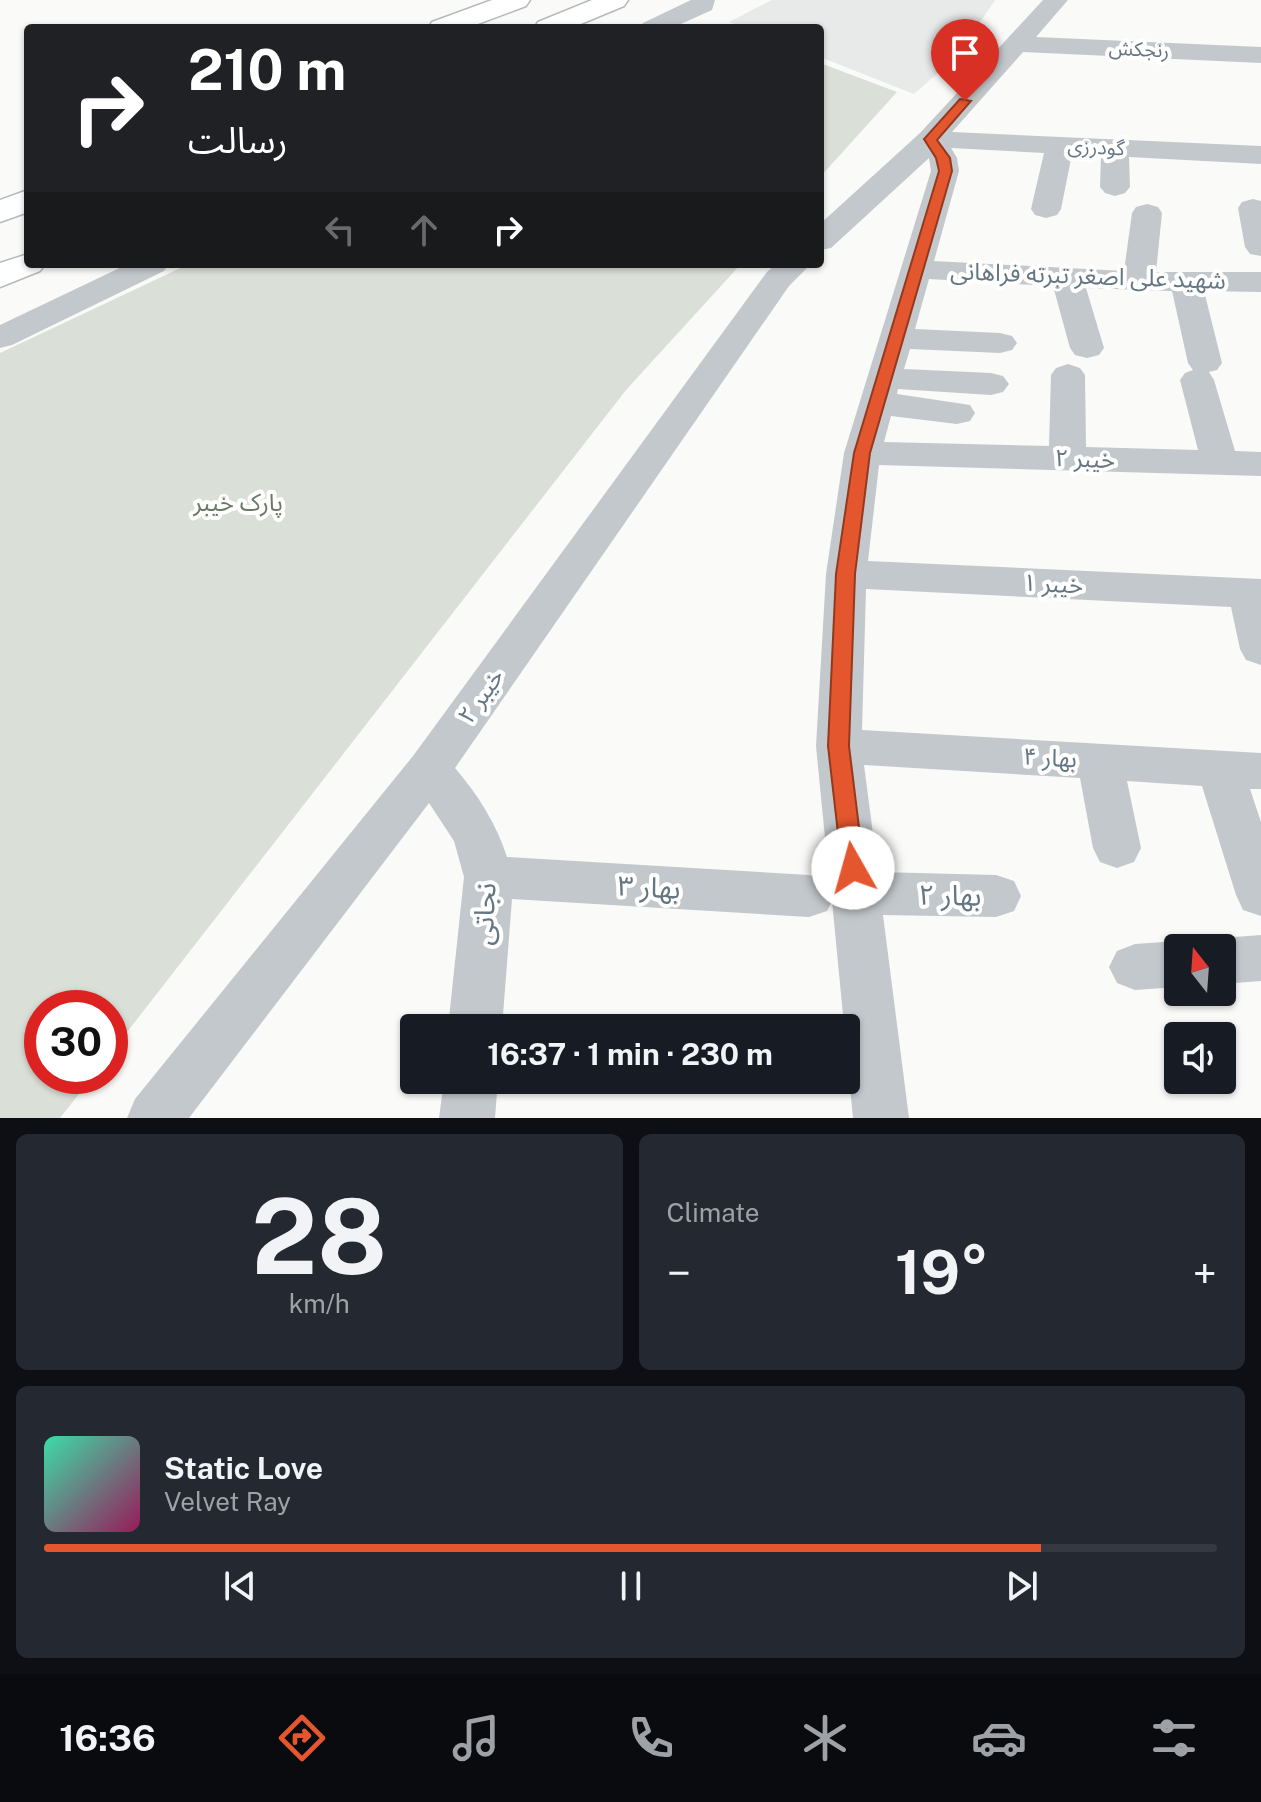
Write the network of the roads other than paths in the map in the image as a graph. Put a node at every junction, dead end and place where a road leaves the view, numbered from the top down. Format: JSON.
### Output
{"nodes":[{"id":1,"x":517,"y":0,"type":"edge"},
{"id":2,"x":615,"y":0,"type":"edge"},
{"id":3,"x":703,"y":0,"type":"edge"},
{"id":4,"x":1056,"y":0,"type":"edge"},
{"id":5,"x":453,"y":24,"type":"edge"},
{"id":6,"x":558,"y":24,"type":"edge"},
{"id":7,"x":661,"y":24,"type":"edge"},
{"id":8,"x":1016,"y":44,"type":"junction"},
{"id":9,"x":1261,"y":55,"type":"edge"},
{"id":10,"x":930,"y":139,"type":"junction"},
{"id":11,"x":1060,"y":145,"type":"junction"},
{"id":12,"x":1115,"y":148,"type":"junction"},
{"id":13,"x":1261,"y":155,"type":"edge"},
{"id":14,"x":1115,"y":187,"type":"dead end"},
{"id":15,"x":24,"y":202,"type":"edge"},
{"id":16,"x":1253,"y":208,"type":"dead end"},
{"id":17,"x":1046,"y":209,"type":"dead end"},
{"id":18,"x":0,"y":212,"type":"edge"},
{"id":19,"x":1147,"y":213,"type":"dead end"},
{"id":20,"x":824,"y":237,"type":"edge"},
{"id":21,"x":1261,"y":247,"type":"edge"},
{"id":22,"x":24,"y":266,"type":"edge"},
{"id":23,"x":145,"y":268,"type":"edge"},
{"id":24,"x":790,"y":268,"type":"edge"},
{"id":25,"x":915,"y":269,"type":"junction"},
{"id":26,"x":0,"y":276,"type":"edge"},
{"id":27,"x":1067,"y":277,"type":"junction"},
{"id":28,"x":1139,"y":281,"type":"junction"},
{"id":29,"x":1186,"y":282,"type":"junction"},
{"id":30,"x":1261,"y":282,"type":"edge"},
{"id":31,"x":0,"y":338,"type":"edge"},
{"id":32,"x":895,"y":338,"type":"junction"},
{"id":33,"x":1000,"y":343,"type":"dead end"},
{"id":34,"x":991,"y":384,"type":"dead end"},
{"id":35,"x":880,"y":391,"type":"junction"},
{"id":36,"x":957,"y":413,"type":"dead end"},
{"id":37,"x":862,"y":453,"type":"junction"},
{"id":38,"x":1067,"y":459,"type":"junction"},
{"id":39,"x":1220,"y":463,"type":"junction"},
{"id":40,"x":1261,"y":464,"type":"edge"},
{"id":41,"x":846,"y":574,"type":"junction"},
{"id":42,"x":1255,"y":594,"type":"edge"},
{"id":43,"x":1261,"y":649,"type":"edge"},
{"id":44,"x":839,"y":746,"type":"junction"},
{"id":45,"x":1100,"y":761,"type":"junction"},
{"id":46,"x":429,"y":769,"type":"junction"},
{"id":47,"x":1240,"y":770,"type":"edge"},
{"id":48,"x":1117,"y":848,"type":"dead end"},
{"id":49,"x":489,"y":877,"type":"junction"},
{"id":50,"x":838,"y":878,"type":"junction"},
{"id":51,"x":1261,"y":895,"type":"edge"},
{"id":52,"x":996,"y":896,"type":"dead end"},
{"id":53,"x":1261,"y":958,"type":"edge"},
{"id":54,"x":1236,"y":960,"type":"edge"},
{"id":55,"x":476,"y":1014,"type":"edge"},
{"id":56,"x":470,"y":1094,"type":"edge"},
{"id":57,"x":155,"y":1118,"type":"edge"},
{"id":58,"x":467,"y":1118,"type":"edge"},
{"id":59,"x":881,"y":1118,"type":"edge"}],
"edges":[{"from":1,"to":5,"type":"highway"},
{"from":2,"to":6,"type":"highway"},
{"from":3,"to":7,"type":"street"},
{"from":4,"to":8,"type":"street"},
{"from":8,"to":9,"type":"street","name":"رنجکش"},
{"from":8,"to":10,"type":"street"},
{"from":10,"to":11,"type":"street","name":"گودرزی"},
{"from":10,"to":20,"type":"street"},
{"from":10,"to":25,"type":"street"},
{"from":11,"to":12,"type":"street","name":"گودرزی"},
{"from":11,"to":17,"type":"street"},
{"from":12,"to":13,"type":"street","name":"گودرزی"},
{"from":12,"to":14,"type":"street"},
{"from":15,"to":18,"type":"highway"},
{"from":16,"to":21,"type":"street"},
{"from":19,"to":28,"type":"street"},
{"from":22,"to":26,"type":"highway"},
{"from":23,"to":31,"type":"street"},
{"from":24,"to":46,"type":"street","name":"خیبر ۲"},
{"from":25,"to":27,"type":"street","name":"شهید علی اصغر تبرته فراهانی"},
{"from":25,"to":32,"type":"street"},
{"from":27,"to":28,"type":"street","name":"شهید علی اصغر تبرته فراهانی"},
{"from":27,"to":38,"type":"street"},
{"from":28,"to":29,"type":"street","name":"شهید علی اصغر تبرته فراهانی"},
{"from":29,"to":30,"type":"street","name":"شهید علی اصغر تبرته فراهانی"},
{"from":29,"to":39,"type":"street"},
{"from":32,"to":33,"type":"street"},
{"from":32,"to":35,"type":"street"},
{"from":34,"to":35,"type":"street"},
{"from":35,"to":36,"type":"street"},
{"from":35,"to":37,"type":"street"},
{"from":37,"to":38,"type":"street","name":"خیبر ۲"},
{"from":37,"to":41,"type":"street"},
{"from":38,"to":39,"type":"street","name":"خیبر ۲"},
{"from":39,"to":40,"type":"street","name":"خیبر ۲"},
{"from":41,"to":42,"type":"street","name":"خیبر ۱"},
{"from":41,"to":44,"type":"street"},
{"from":42,"to":43,"type":"street"},
{"from":44,"to":45,"type":"street","name":"بهار ۴"},
{"from":44,"to":50,"type":"street"},
{"from":45,"to":47,"type":"street","name":"بهار ۴"},
{"from":45,"to":48,"type":"street"},
{"from":46,"to":49,"type":"street","name":"نجاتی"},
{"from":46,"to":57,"type":"street","name":"خیبر ۲"},
{"from":47,"to":51,"type":"street"},
{"from":49,"to":50,"type":"street","name":"بهار ۳"},
{"from":49,"to":55,"type":"street","name":"نجاتی"},
{"from":50,"to":52,"type":"street","name":"بهار ۲"},
{"from":50,"to":59,"type":"street"},
{"from":53,"to":54,"type":"street"},
{"from":56,"to":58,"type":"street"}]}
